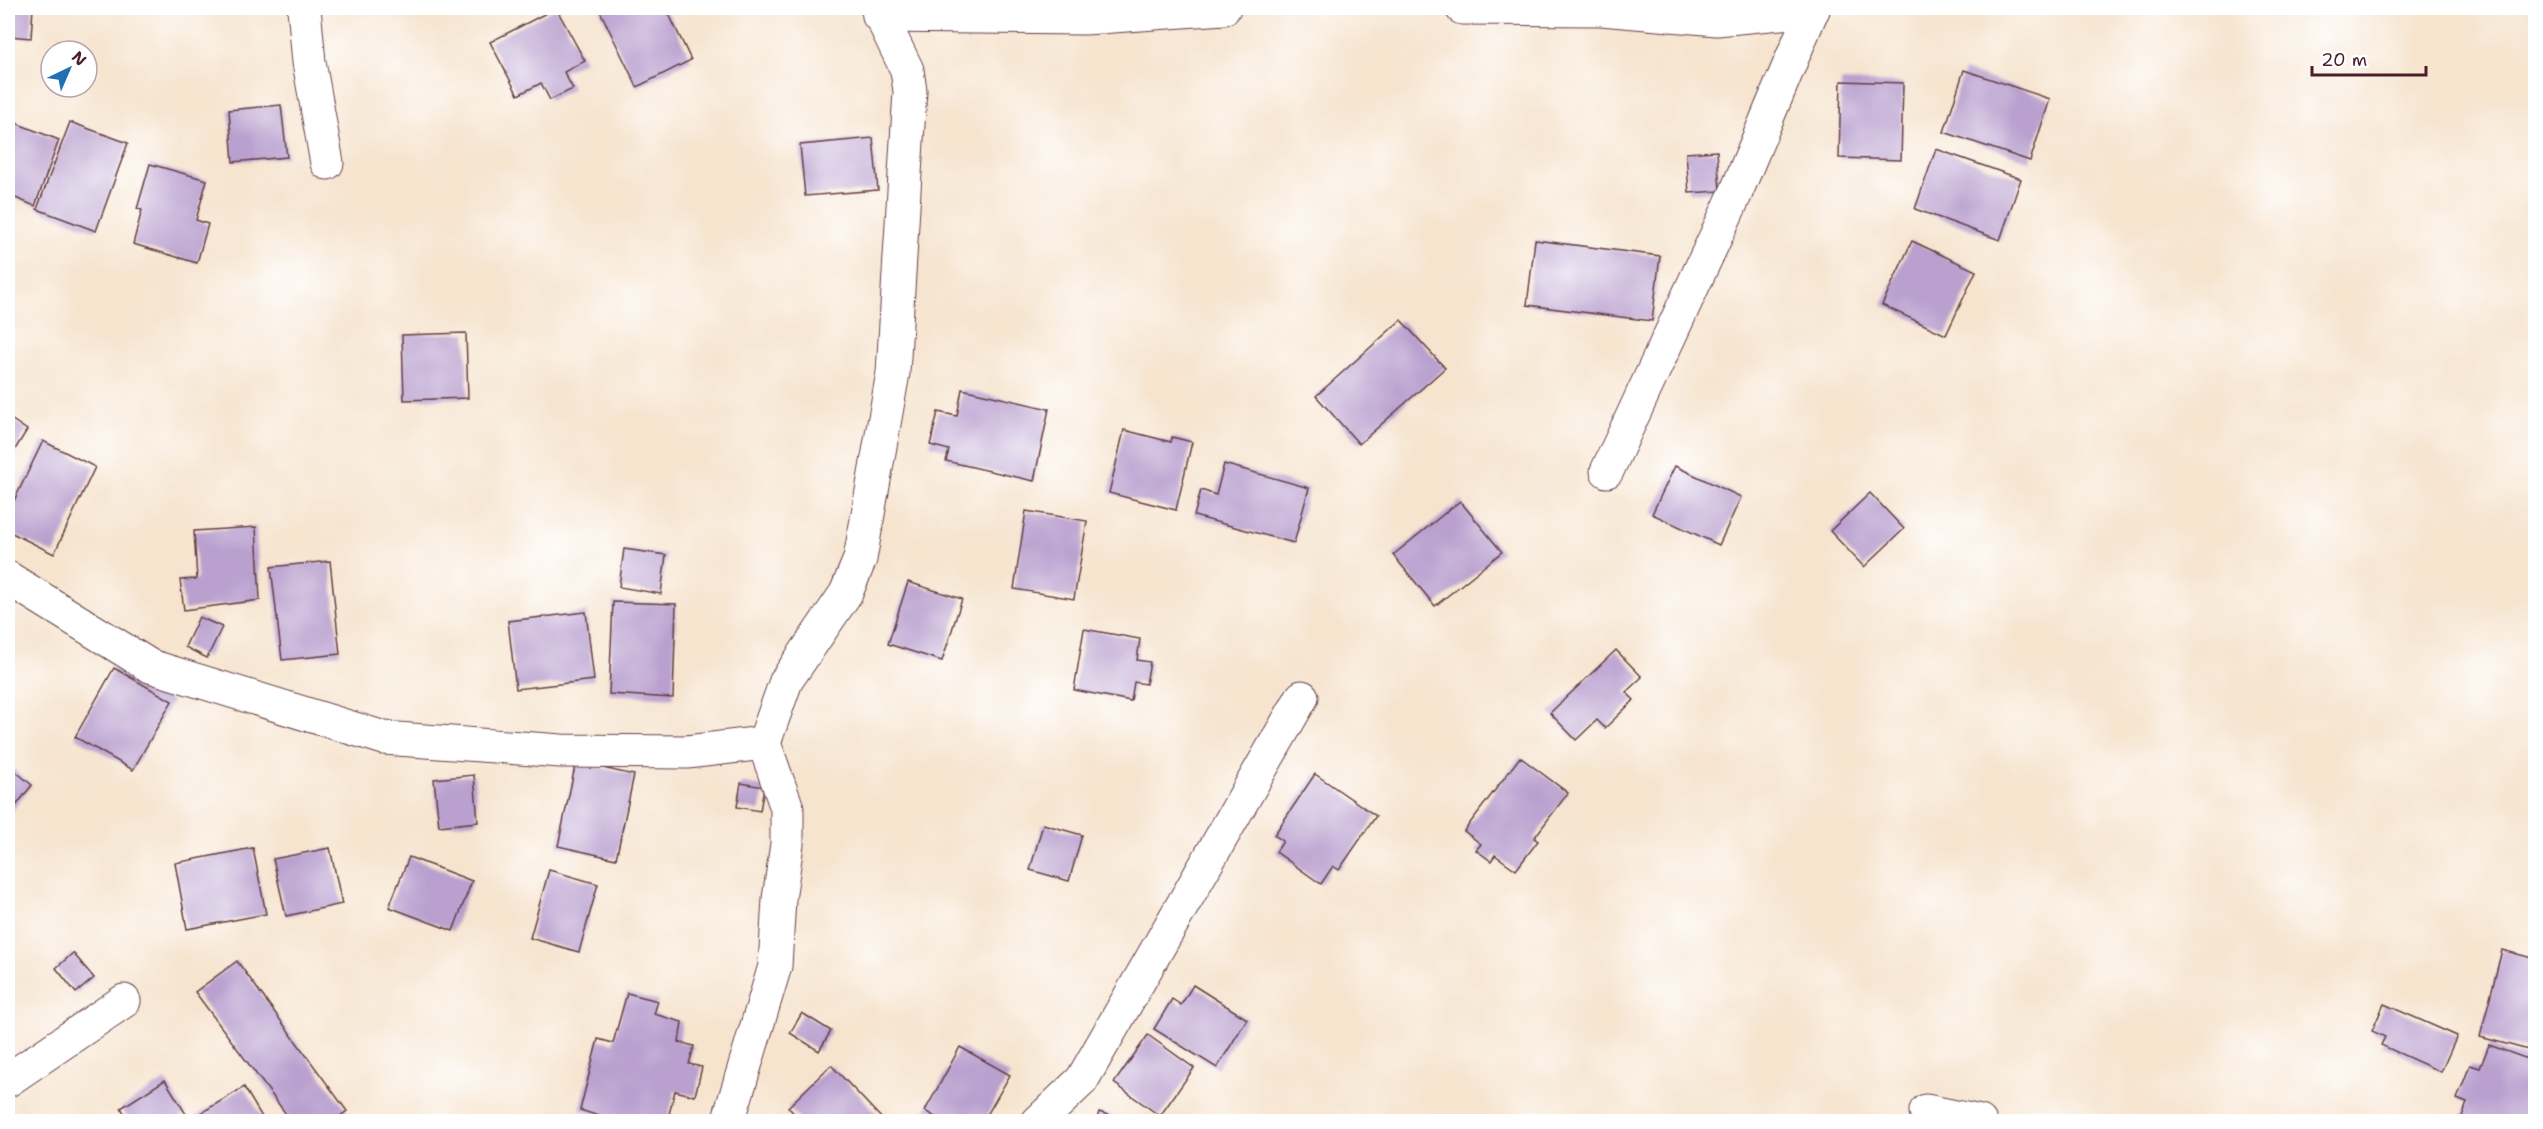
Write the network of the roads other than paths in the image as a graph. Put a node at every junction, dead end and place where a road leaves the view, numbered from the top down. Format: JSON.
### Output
{"nodes":[{"id":1,"x":304,"y":8,"type":"edge"},
{"id":2,"x":1224,"y":8,"type":"edge"},
{"id":3,"x":1462,"y":8,"type":"edge"},
{"id":4,"x":1813,"y":9,"type":"edge"},
{"id":5,"x":878,"y":12,"type":"edge"},
{"id":6,"x":327,"y":163,"type":"dead end"},
{"id":7,"x":1606,"y":471,"type":"dead end"},
{"id":8,"x":8,"y":578,"type":"edge"},
{"id":9,"x":1302,"y":697,"type":"dead end"},
{"id":10,"x":764,"y":743,"type":"junction"},
{"id":11,"x":124,"y":1002,"type":"dead end"},
{"id":12,"x":8,"y":1080,"type":"edge"},
{"id":13,"x":1926,"y":1111,"type":"dead end"},
{"id":14,"x":728,"y":1122,"type":"edge"},
{"id":15,"x":1038,"y":1122,"type":"edge"},
{"id":16,"x":1980,"y":1122,"type":"edge"}],
"edges":[{"from":1,"to":6,"type":"street"},
{"from":2,"to":5,"type":"street"},
{"from":3,"to":4,"type":"street"},
{"from":4,"to":7,"type":"street"},
{"from":5,"to":10,"type":"street"},
{"from":8,"to":10,"type":"street"},
{"from":9,"to":15,"type":"street"},
{"from":10,"to":14,"type":"street"},
{"from":11,"to":12,"type":"street"},
{"from":13,"to":16,"type":"street"}]}
